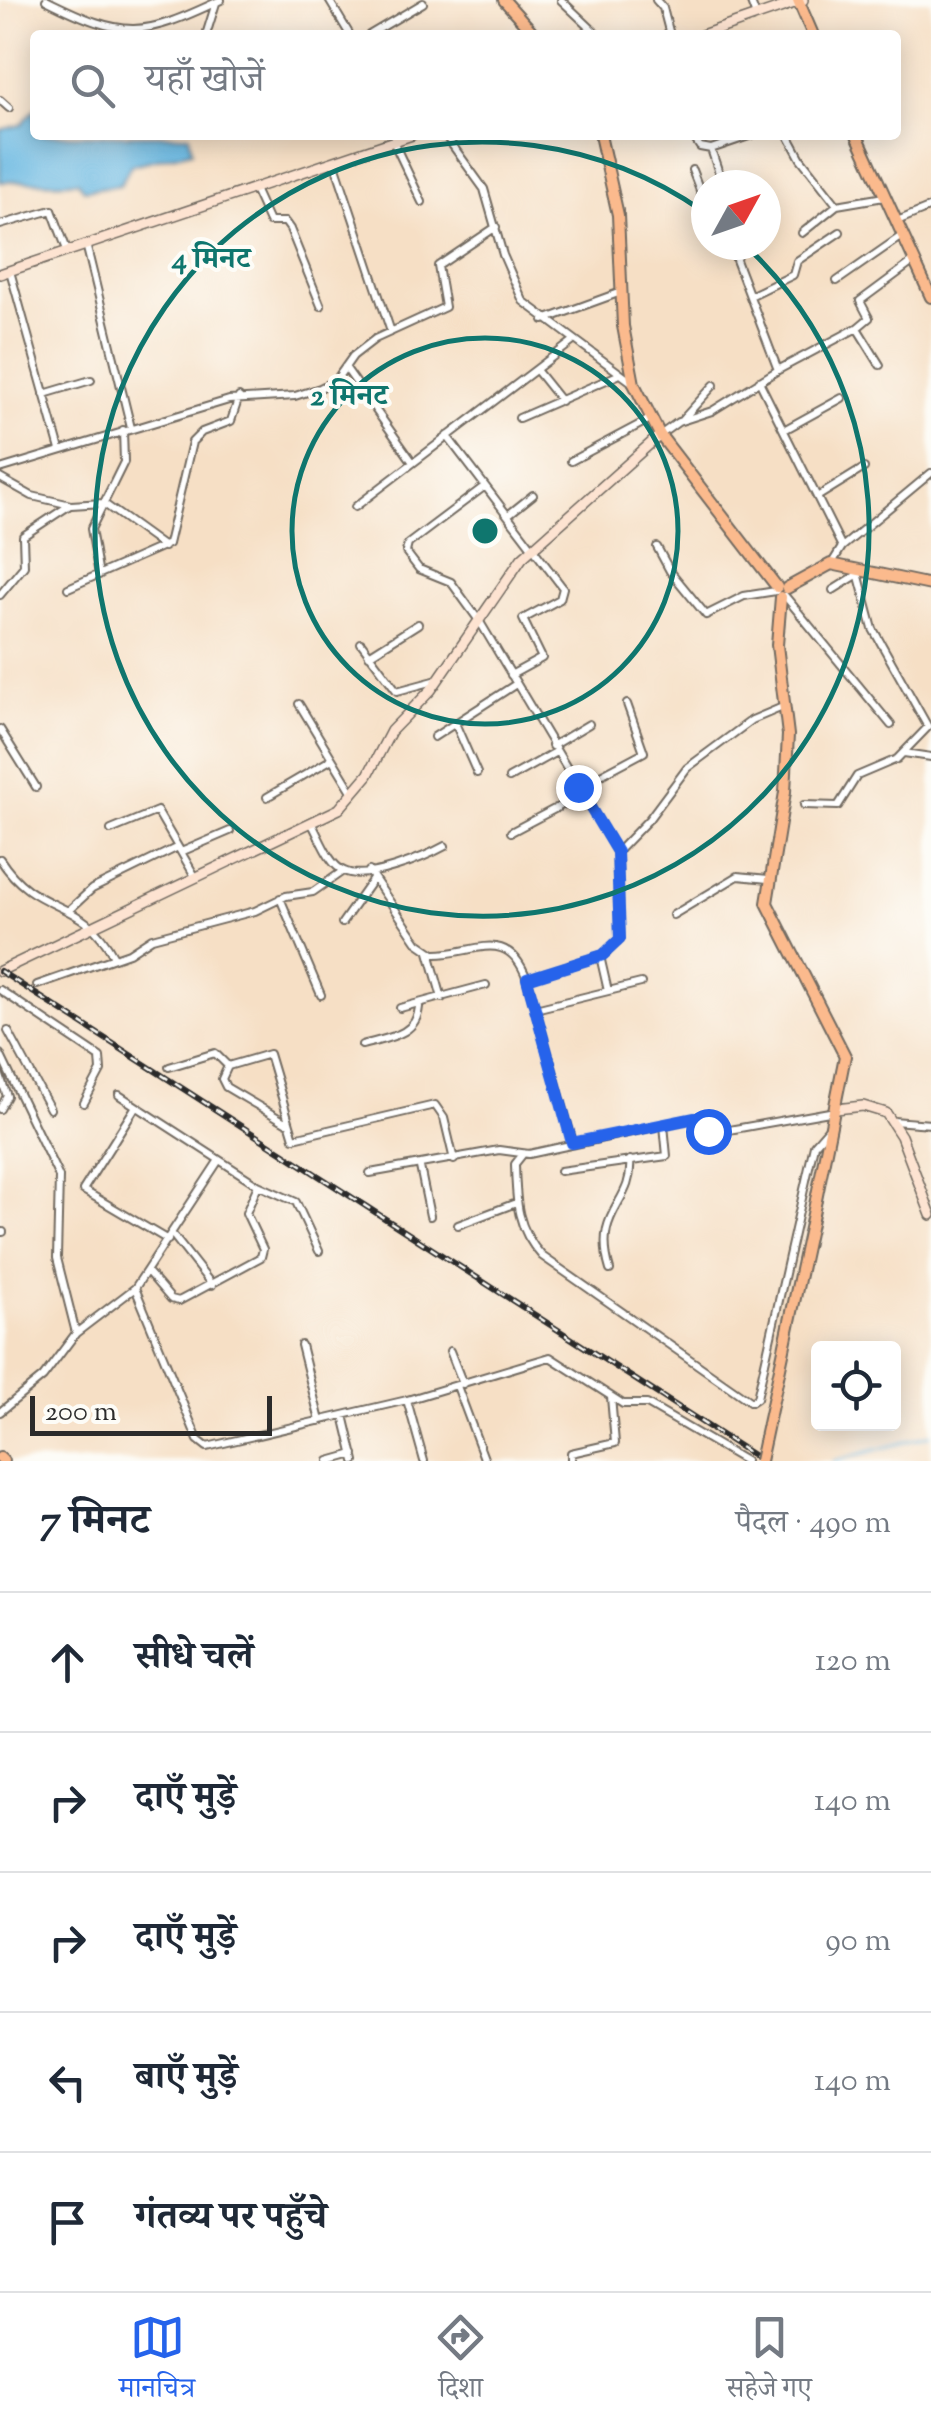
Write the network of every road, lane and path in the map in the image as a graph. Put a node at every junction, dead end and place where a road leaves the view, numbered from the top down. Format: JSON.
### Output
{"nodes":[{"id":1,"x":46,"y":0,"type":"edge"},
{"id":2,"x":329,"y":0,"type":"edge"},
{"id":3,"x":504,"y":0,"type":"edge"},
{"id":4,"x":561,"y":0,"type":"edge"},
{"id":5,"x":656,"y":0,"type":"edge"},
{"id":6,"x":750,"y":0,"type":"edge"},
{"id":7,"x":800,"y":0,"type":"edge"},
{"id":8,"x":218,"y":1,"type":"edge"},
{"id":9,"x":423,"y":3,"type":"dead end"},
{"id":10,"x":756,"y":16,"type":"junction"},
{"id":11,"x":127,"y":30,"type":"edge"},
{"id":12,"x":149,"y":30,"type":"edge"},
{"id":13,"x":208,"y":30,"type":"edge"},
{"id":14,"x":346,"y":30,"type":"edge"},
{"id":15,"x":377,"y":30,"type":"edge"},
{"id":16,"x":531,"y":30,"type":"edge"},
{"id":17,"x":593,"y":30,"type":"edge"},
{"id":18,"x":668,"y":30,"type":"edge"},
{"id":19,"x":729,"y":30,"type":"edge"},
{"id":20,"x":812,"y":30,"type":"edge"},
{"id":21,"x":0,"y":100,"type":"edge"},
{"id":22,"x":9,"y":108,"type":"dead end"},
{"id":23,"x":396,"y":140,"type":"edge"},
{"id":24,"x":450,"y":140,"type":"edge"},
{"id":25,"x":601,"y":140,"type":"edge"},
{"id":26,"x":695,"y":140,"type":"edge"},
{"id":27,"x":737,"y":140,"type":"edge"},
{"id":28,"x":791,"y":140,"type":"edge"},
{"id":29,"x":860,"y":140,"type":"edge"},
{"id":30,"x":393,"y":141,"type":"junction"},
{"id":31,"x":711,"y":149,"type":"junction"},
{"id":32,"x":334,"y":162,"type":"junction"},
{"id":33,"x":718,"y":170,"type":"edge"},
{"id":34,"x":254,"y":190,"type":"junction"},
{"id":35,"x":884,"y":197,"type":"junction"},
{"id":36,"x":422,"y":202,"type":"dead end"},
{"id":37,"x":837,"y":205,"type":"junction"},
{"id":38,"x":931,"y":207,"type":"edge"},
{"id":39,"x":896,"y":222,"type":"junction"},
{"id":40,"x":0,"y":225,"type":"edge"},
{"id":41,"x":496,"y":226,"type":"junction"},
{"id":42,"x":802,"y":232,"type":"dead end"},
{"id":43,"x":840,"y":232,"type":"dead end"},
{"id":44,"x":902,"y":235,"type":"junction"},
{"id":45,"x":86,"y":243,"type":"junction"},
{"id":46,"x":67,"y":250,"type":"junction"},
{"id":47,"x":736,"y":260,"type":"edge"},
{"id":48,"x":914,"y":261,"type":"junction"},
{"id":49,"x":5,"y":273,"type":"edge"},
{"id":50,"x":837,"y":282,"type":"dead end"},
{"id":51,"x":622,"y":292,"type":"junction"},
{"id":52,"x":750,"y":296,"type":"junction"},
{"id":53,"x":931,"y":297,"type":"edge"},
{"id":54,"x":321,"y":306,"type":"dead end"},
{"id":55,"x":544,"y":320,"type":"junction"},
{"id":56,"x":857,"y":328,"type":"junction"},
{"id":57,"x":391,"y":332,"type":"junction"},
{"id":58,"x":572,"y":342,"type":"junction"},
{"id":59,"x":880,"y":365,"type":"dead end"},
{"id":60,"x":345,"y":367,"type":"junction"},
{"id":61,"x":778,"y":370,"type":"junction"},
{"id":62,"x":537,"y":371,"type":"junction"},
{"id":63,"x":618,"y":376,"type":"junction"},
{"id":64,"x":90,"y":380,"type":"dead end"},
{"id":65,"x":759,"y":381,"type":"junction"},
{"id":66,"x":634,"y":384,"type":"junction"},
{"id":67,"x":714,"y":385,"type":"dead end"},
{"id":68,"x":44,"y":394,"type":"junction"},
{"id":69,"x":239,"y":398,"type":"junction"},
{"id":70,"x":842,"y":398,"type":"dead end"},
{"id":71,"x":561,"y":402,"type":"junction"},
{"id":72,"x":519,"y":418,"type":"dead end"},
{"id":73,"x":652,"y":418,"type":"junction"},
{"id":74,"x":682,"y":420,"type":"junction"},
{"id":75,"x":127,"y":429,"type":"junction"},
{"id":76,"x":784,"y":430,"type":"junction"},
{"id":77,"x":660,"y":435,"type":"junction"},
{"id":78,"x":447,"y":436,"type":"junction"},
{"id":79,"x":60,"y":450,"type":"junction"},
{"id":80,"x":412,"y":460,"type":"junction"},
{"id":81,"x":571,"y":461,"type":"dead end"},
{"id":82,"x":864,"y":468,"type":"dead end"},
{"id":83,"x":0,"y":469,"type":"edge"},
{"id":84,"x":931,"y":473,"type":"edge"},
{"id":85,"x":0,"y":478,"type":"edge"},
{"id":86,"x":485,"y":486,"type":"junction"},
{"id":87,"x":533,"y":496,"type":"dead end"},
{"id":88,"x":817,"y":497,"type":"junction"},
{"id":89,"x":103,"y":503,"type":"junction"},
{"id":90,"x":71,"y":505,"type":"junction"},
{"id":91,"x":355,"y":508,"type":"dead end"},
{"id":92,"x":508,"y":515,"type":"junction"},
{"id":93,"x":842,"y":546,"type":"junction"},
{"id":94,"x":164,"y":547,"type":"junction"},
{"id":95,"x":534,"y":547,"type":"junction"},
{"id":96,"x":657,"y":547,"type":"dead end"},
{"id":97,"x":831,"y":564,"type":"junction"},
{"id":98,"x":857,"y":571,"type":"junction"},
{"id":99,"x":99,"y":574,"type":"junction"},
{"id":100,"x":931,"y":585,"type":"edge"},
{"id":101,"x":68,"y":588,"type":"dead end"},
{"id":102,"x":833,"y":590,"type":"dead end"},
{"id":103,"x":781,"y":592,"type":"junction"},
{"id":104,"x":0,"y":596,"type":"edge"},
{"id":105,"x":480,"y":622,"type":"junction"},
{"id":106,"x":418,"y":624,"type":"dead end"},
{"id":107,"x":361,"y":643,"type":"dead end"},
{"id":108,"x":369,"y":655,"type":"junction"},
{"id":109,"x":510,"y":675,"type":"junction"},
{"id":110,"x":438,"y":680,"type":"junction"},
{"id":111,"x":516,"y":684,"type":"junction"},
{"id":112,"x":300,"y":704,"type":"dead end"},
{"id":113,"x":627,"y":704,"type":"dead end"},
{"id":114,"x":784,"y":706,"type":"junction"},
{"id":115,"x":455,"y":723,"type":"junction"},
{"id":116,"x":589,"y":724,"type":"dead end"},
{"id":117,"x":890,"y":726,"type":"dead end"},
{"id":118,"x":929,"y":726,"type":"edge"},
{"id":119,"x":0,"y":729,"type":"edge"},
{"id":120,"x":434,"y":736,"type":"dead end"},
{"id":121,"x":554,"y":749,"type":"junction"},
{"id":122,"x":902,"y":752,"type":"junction"},
{"id":123,"x":931,"y":757,"type":"edge"},
{"id":124,"x":332,"y":759,"type":"junction"},
{"id":125,"x":476,"y":773,"type":"dead end"},
{"id":126,"x":509,"y":778,"type":"dead end"},
{"id":127,"x":36,"y":787,"type":"dead end"},
{"id":128,"x":581,"y":791,"type":"junction"},
{"id":129,"x":354,"y":794,"type":"junction"},
{"id":130,"x":267,"y":797,"type":"dead end"},
{"id":131,"x":804,"y":805,"type":"dead end"},
{"id":132,"x":312,"y":824,"type":"junction"},
{"id":133,"x":111,"y":830,"type":"dead end"},
{"id":134,"x":230,"y":831,"type":"dead end"},
{"id":135,"x":511,"y":832,"type":"dead end"},
{"id":136,"x":445,"y":846,"type":"dead end"},
{"id":137,"x":179,"y":850,"type":"junction"},
{"id":138,"x":617,"y":852,"type":"junction"},
{"id":139,"x":0,"y":859,"type":"edge"},
{"id":140,"x":343,"y":871,"type":"junction"},
{"id":141,"x":371,"y":875,"type":"junction"},
{"id":142,"x":12,"y":877,"type":"junction"},
{"id":143,"x":196,"y":879,"type":"junction"},
{"id":144,"x":768,"y":880,"type":"junction"},
{"id":145,"x":0,"y":881,"type":"edge"},
{"id":146,"x":280,"y":898,"type":"junction"},
{"id":147,"x":69,"y":910,"type":"junction"},
{"id":148,"x":673,"y":915,"type":"dead end"},
{"id":149,"x":342,"y":924,"type":"dead end"},
{"id":150,"x":97,"y":927,"type":"junction"},
{"id":151,"x":429,"y":951,"type":"junction"},
{"id":152,"x":600,"y":956,"type":"junction"},
{"id":153,"x":114,"y":957,"type":"junction"},
{"id":154,"x":1,"y":969,"type":"edge"},
{"id":155,"x":527,"y":979,"type":"junction"},
{"id":156,"x":641,"y":983,"type":"dead end"},
{"id":157,"x":486,"y":985,"type":"dead end"},
{"id":158,"x":37,"y":986,"type":"dead end"},
{"id":159,"x":0,"y":990,"type":"edge"},
{"id":160,"x":608,"y":991,"type":"junction"},
{"id":161,"x":321,"y":995,"type":"dead end"},
{"id":162,"x":442,"y":998,"type":"junction"},
{"id":163,"x":419,"y":1007,"type":"junction"},
{"id":164,"x":400,"y":1008,"type":"dead end"},
{"id":165,"x":536,"y":1009,"type":"junction"},
{"id":166,"x":8,"y":1031,"type":"dead end"},
{"id":167,"x":362,"y":1045,"type":"dead end"},
{"id":168,"x":18,"y":1053,"type":"junction"},
{"id":169,"x":1,"y":1059,"type":"edge"},
{"id":170,"x":228,"y":1066,"type":"junction"},
{"id":171,"x":169,"y":1067,"type":"dead end"},
{"id":172,"x":0,"y":1076,"type":"edge"},
{"id":173,"x":120,"y":1095,"type":"dead end"},
{"id":174,"x":84,"y":1102,"type":"dead end"},
{"id":175,"x":136,"y":1106,"type":"junction"},
{"id":176,"x":0,"y":1109,"type":"edge"},
{"id":177,"x":50,"y":1109,"type":"dead end"},
{"id":178,"x":836,"y":1110,"type":"junction"},
{"id":179,"x":893,"y":1121,"type":"junction"},
{"id":180,"x":287,"y":1124,"type":"junction"},
{"id":181,"x":931,"y":1124,"type":"edge"},
{"id":182,"x":664,"y":1125,"type":"junction"},
{"id":183,"x":833,"y":1125,"type":"junction"},
{"id":184,"x":572,"y":1143,"type":"junction"},
{"id":185,"x":523,"y":1154,"type":"junction"},
{"id":186,"x":219,"y":1160,"type":"junction"},
{"id":187,"x":454,"y":1160,"type":"junction"},
{"id":188,"x":630,"y":1160,"type":"junction"},
{"id":189,"x":420,"y":1167,"type":"junction"},
{"id":190,"x":560,"y":1171,"type":"dead end"},
{"id":191,"x":370,"y":1173,"type":"dead end"},
{"id":192,"x":258,"y":1185,"type":"junction"},
{"id":193,"x":516,"y":1203,"type":"junction"},
{"id":194,"x":931,"y":1215,"type":"edge"},
{"id":195,"x":430,"y":1216,"type":"dead end"},
{"id":196,"x":458,"y":1225,"type":"dead end"},
{"id":197,"x":170,"y":1237,"type":"junction"},
{"id":198,"x":319,"y":1251,"type":"dead end"},
{"id":199,"x":610,"y":1270,"type":"dead end"},
{"id":200,"x":147,"y":1271,"type":"junction"},
{"id":201,"x":212,"y":1285,"type":"junction"},
{"id":202,"x":135,"y":1288,"type":"junction"},
{"id":203,"x":76,"y":1333,"type":"junction"},
{"id":204,"x":301,"y":1344,"type":"dead end"},
{"id":205,"x":450,"y":1351,"type":"dead end"},
{"id":206,"x":460,"y":1385,"type":"junction"},
{"id":207,"x":611,"y":1396,"type":"junction"},
{"id":208,"x":407,"y":1400,"type":"junction"},
{"id":209,"x":0,"y":1412,"type":"edge"},
{"id":210,"x":344,"y":1415,"type":"junction"},
{"id":211,"x":320,"y":1421,"type":"junction"},
{"id":212,"x":354,"y":1457,"type":"edge"},
{"id":213,"x":329,"y":1461,"type":"edge"},
{"id":214,"x":424,"y":1461,"type":"edge"},
{"id":215,"x":486,"y":1461,"type":"edge"},
{"id":216,"x":571,"y":1461,"type":"edge"},
{"id":217,"x":745,"y":1461,"type":"edge"},
{"id":218,"x":760,"y":1461,"type":"edge"}],
"edges":[{"from":1,"to":11,"type":"street"},
{"from":2,"to":14,"type":"street"},
{"from":3,"to":16,"type":"main road"},
{"from":4,"to":17,"type":"street"},
{"from":5,"to":18,"type":"street"},
{"from":6,"to":10,"type":"street"},
{"from":7,"to":10,"type":"street"},
{"from":7,"to":20,"type":"main road"},
{"from":8,"to":12,"type":"street"},
{"from":8,"to":13,"type":"street"},
{"from":9,"to":15,"type":"street"},
{"from":10,"to":19,"type":"street"},
{"from":21,"to":22,"type":"street"},
{"from":23,"to":30,"type":"street"},
{"from":24,"to":41,"type":"street"},
{"from":25,"to":51,"type":"main road"},
{"from":26,"to":31,"type":"street"},
{"from":27,"to":31,"type":"street"},
{"from":28,"to":37,"type":"street"},
{"from":29,"to":35,"type":"main road"},
{"from":30,"to":32,"type":"street"},
{"from":30,"to":36,"type":"street"},
{"from":31,"to":33,"type":"street"},
{"from":32,"to":34,"type":"street"},
{"from":32,"to":57,"type":"street"},
{"from":34,"to":45,"type":"street"},
{"from":34,"to":54,"type":"street"},
{"from":35,"to":37,"type":"street"},
{"from":35,"to":39,"type":"main road"},
{"from":37,"to":42,"type":"street"},
{"from":38,"to":39,"type":"street"},
{"from":39,"to":44,"type":"main road"},
{"from":40,"to":46,"type":"street"},
{"from":41,"to":55,"type":"street"},
{"from":41,"to":57,"type":"street"},
{"from":43,"to":52,"type":"street"},
{"from":44,"to":48,"type":"main road"},
{"from":44,"to":50,"type":"street"},
{"from":45,"to":46,"type":"street"},
{"from":45,"to":75,"type":"street"},
{"from":46,"to":49,"type":"street"},
{"from":47,"to":52,"type":"street"},
{"from":48,"to":53,"type":"main road"},
{"from":48,"to":56,"type":"street"},
{"from":49,"to":68,"type":"street"},
{"from":51,"to":55,"type":"street"},
{"from":51,"to":66,"type":"main road"},
{"from":52,"to":61,"type":"street"},
{"from":55,"to":58,"type":"street"},
{"from":56,"to":59,"type":"street"},
{"from":56,"to":61,"type":"street"},
{"from":57,"to":60,"type":"street"},
{"from":58,"to":62,"type":"street"},
{"from":58,"to":63,"type":"street"},
{"from":60,"to":69,"type":"street"},
{"from":60,"to":80,"type":"street"},
{"from":61,"to":65,"type":"street"},
{"from":62,"to":71,"type":"street"},
{"from":62,"to":78,"type":"street"},
{"from":63,"to":66,"type":"street"},
{"from":63,"to":71,"type":"street"},
{"from":64,"to":68,"type":"street"},
{"from":65,"to":74,"type":"street"},
{"from":65,"to":76,"type":"street"},
{"from":66,"to":73,"type":"main road"},
{"from":67,"to":74,"type":"street"},
{"from":68,"to":79,"type":"street"},
{"from":69,"to":75,"type":"street"},
{"from":69,"to":94,"type":"street"},
{"from":70,"to":76,"type":"street"},
{"from":71,"to":72,"type":"street"},
{"from":73,"to":77,"type":"main road"},
{"from":73,"to":81,"type":"street"},
{"from":74,"to":77,"type":"street"},
{"from":75,"to":79,"type":"street"},
{"from":75,"to":89,"type":"street"},
{"from":76,"to":88,"type":"street"},
{"from":77,"to":95,"type":"street"},
{"from":77,"to":103,"type":"main road"},
{"from":78,"to":80,"type":"street"},
{"from":78,"to":86,"type":"street"},
{"from":79,"to":83,"type":"street"},
{"from":80,"to":91,"type":"street"},
{"from":82,"to":88,"type":"street"},
{"from":84,"to":93,"type":"street"},
{"from":85,"to":90,"type":"street"},
{"from":86,"to":92,"type":"street"},
{"from":86,"to":105,"type":"street"},
{"from":87,"to":92,"type":"street"},
{"from":88,"to":93,"type":"street"},
{"from":89,"to":90,"type":"street"},
{"from":89,"to":94,"type":"street"},
{"from":89,"to":99,"type":"street"},
{"from":90,"to":104,"type":"street"},
{"from":92,"to":95,"type":"street"},
{"from":93,"to":97,"type":"street"},
{"from":94,"to":99,"type":"street"},
{"from":95,"to":105,"type":"street"},
{"from":95,"to":109,"type":"street"},
{"from":96,"to":103,"type":"street"},
{"from":97,"to":98,"type":"main road"},
{"from":97,"to":103,"type":"main road"},
{"from":98,"to":100,"type":"main road"},
{"from":98,"to":102,"type":"street"},
{"from":98,"to":118,"type":"street"},
{"from":99,"to":101,"type":"street"},
{"from":103,"to":114,"type":"main road"},
{"from":103,"to":117,"type":"street"},
{"from":105,"to":109,"type":"street"},
{"from":105,"to":110,"type":"street"},
{"from":106,"to":108,"type":"street"},
{"from":107,"to":108,"type":"street"},
{"from":108,"to":110,"type":"street"},
{"from":109,"to":111,"type":"street"},
{"from":110,"to":129,"type":"street"},
{"from":111,"to":115,"type":"street"},
{"from":111,"to":121,"type":"street"},
{"from":112,"to":124,"type":"street"},
{"from":113,"to":128,"type":"street"},
{"from":114,"to":138,"type":"street"},
{"from":114,"to":144,"type":"main road"},
{"from":115,"to":120,"type":"street"},
{"from":115,"to":125,"type":"street"},
{"from":116,"to":121,"type":"street"},
{"from":118,"to":122,"type":"street"},
{"from":119,"to":127,"type":"street"},
{"from":121,"to":126,"type":"street"},
{"from":121,"to":128,"type":"street"},
{"from":122,"to":123,"type":"street"},
{"from":122,"to":131,"type":"street"},
{"from":124,"to":129,"type":"street"},
{"from":124,"to":130,"type":"street"},
{"from":128,"to":135,"type":"street"},
{"from":128,"to":138,"type":"street"},
{"from":129,"to":132,"type":"street"},
{"from":132,"to":140,"type":"street"},
{"from":132,"to":143,"type":"street"},
{"from":133,"to":137,"type":"street"},
{"from":134,"to":137,"type":"street"},
{"from":136,"to":141,"type":"street"},
{"from":137,"to":143,"type":"street"},
{"from":137,"to":147,"type":"street"},
{"from":138,"to":152,"type":"street"},
{"from":139,"to":142,"type":"street"},
{"from":140,"to":141,"type":"street"},
{"from":140,"to":146,"type":"street"},
{"from":141,"to":149,"type":"street"},
{"from":141,"to":151,"type":"street"},
{"from":142,"to":145,"type":"street"},
{"from":142,"to":147,"type":"street"},
{"from":143,"to":150,"type":"street"},
{"from":144,"to":148,"type":"street"},
{"from":144,"to":178,"type":"main road"},
{"from":146,"to":153,"type":"street"},
{"from":146,"to":161,"type":"street"},
{"from":147,"to":150,"type":"street"},
{"from":150,"to":153,"type":"street"},
{"from":150,"to":154,"type":"street"},
{"from":151,"to":155,"type":"street"},
{"from":151,"to":162,"type":"street"},
{"from":152,"to":155,"type":"street"},
{"from":152,"to":160,"type":"street"},
{"from":153,"to":158,"type":"street"},
{"from":155,"to":165,"type":"street"},
{"from":156,"to":160,"type":"street"},
{"from":157,"to":162,"type":"street"},
{"from":159,"to":174,"type":"street"},
{"from":160,"to":165,"type":"street"},
{"from":162,"to":163,"type":"street"},
{"from":163,"to":164,"type":"street"},
{"from":163,"to":167,"type":"street"},
{"from":165,"to":184,"type":"street"},
{"from":166,"to":168,"type":"street"},
{"from":168,"to":169,"type":"street"},
{"from":168,"to":177,"type":"street"},
{"from":169,"to":203,"type":"street"},
{"from":170,"to":171,"type":"street"},
{"from":170,"to":180,"type":"street"},
{"from":170,"to":180,"type":"street"},
{"from":172,"to":176,"type":"street"},
{"from":173,"to":175,"type":"street"},
{"from":175,"to":186,"type":"street"},
{"from":175,"to":197,"type":"street"},
{"from":178,"to":179,"type":"street"},
{"from":178,"to":182,"type":"street"},
{"from":178,"to":183,"type":"main road"},
{"from":179,"to":181,"type":"street"},
{"from":179,"to":194,"type":"street"},
{"from":180,"to":187,"type":"street"},
{"from":182,"to":184,"type":"street"},
{"from":182,"to":188,"type":"street"},
{"from":183,"to":193,"type":"street"},
{"from":183,"to":218,"type":"main road","bridge":true},
{"from":184,"to":185,"type":"street"},
{"from":185,"to":187,"type":"street"},
{"from":185,"to":193,"type":"street"},
{"from":186,"to":192,"type":"street"},
{"from":186,"to":197,"type":"street"},
{"from":187,"to":189,"type":"street"},
{"from":188,"to":190,"type":"street"},
{"from":188,"to":199,"type":"street"},
{"from":189,"to":191,"type":"street"},
{"from":189,"to":195,"type":"street"},
{"from":192,"to":198,"type":"street"},
{"from":192,"to":201,"type":"street"},
{"from":193,"to":196,"type":"street"},
{"from":197,"to":200,"type":"street"},
{"from":197,"to":201,"type":"street"},
{"from":200,"to":201,"type":"street"},
{"from":200,"to":202,"type":"street"},
{"from":202,"to":203,"type":"street"},
{"from":202,"to":211,"type":"street"},
{"from":203,"to":209,"type":"street"},
{"from":204,"to":211,"type":"street"},
{"from":205,"to":206,"type":"street"},
{"from":206,"to":207,"type":"street"},
{"from":206,"to":208,"type":"street"},
{"from":206,"to":215,"type":"street"},
{"from":207,"to":216,"type":"street"},
{"from":207,"to":217,"type":"street"},
{"from":208,"to":210,"type":"street"},
{"from":208,"to":214,"type":"street"},
{"from":210,"to":211,"type":"street"},
{"from":210,"to":212,"type":"street"},
{"from":212,"to":213,"type":"street"}]}
